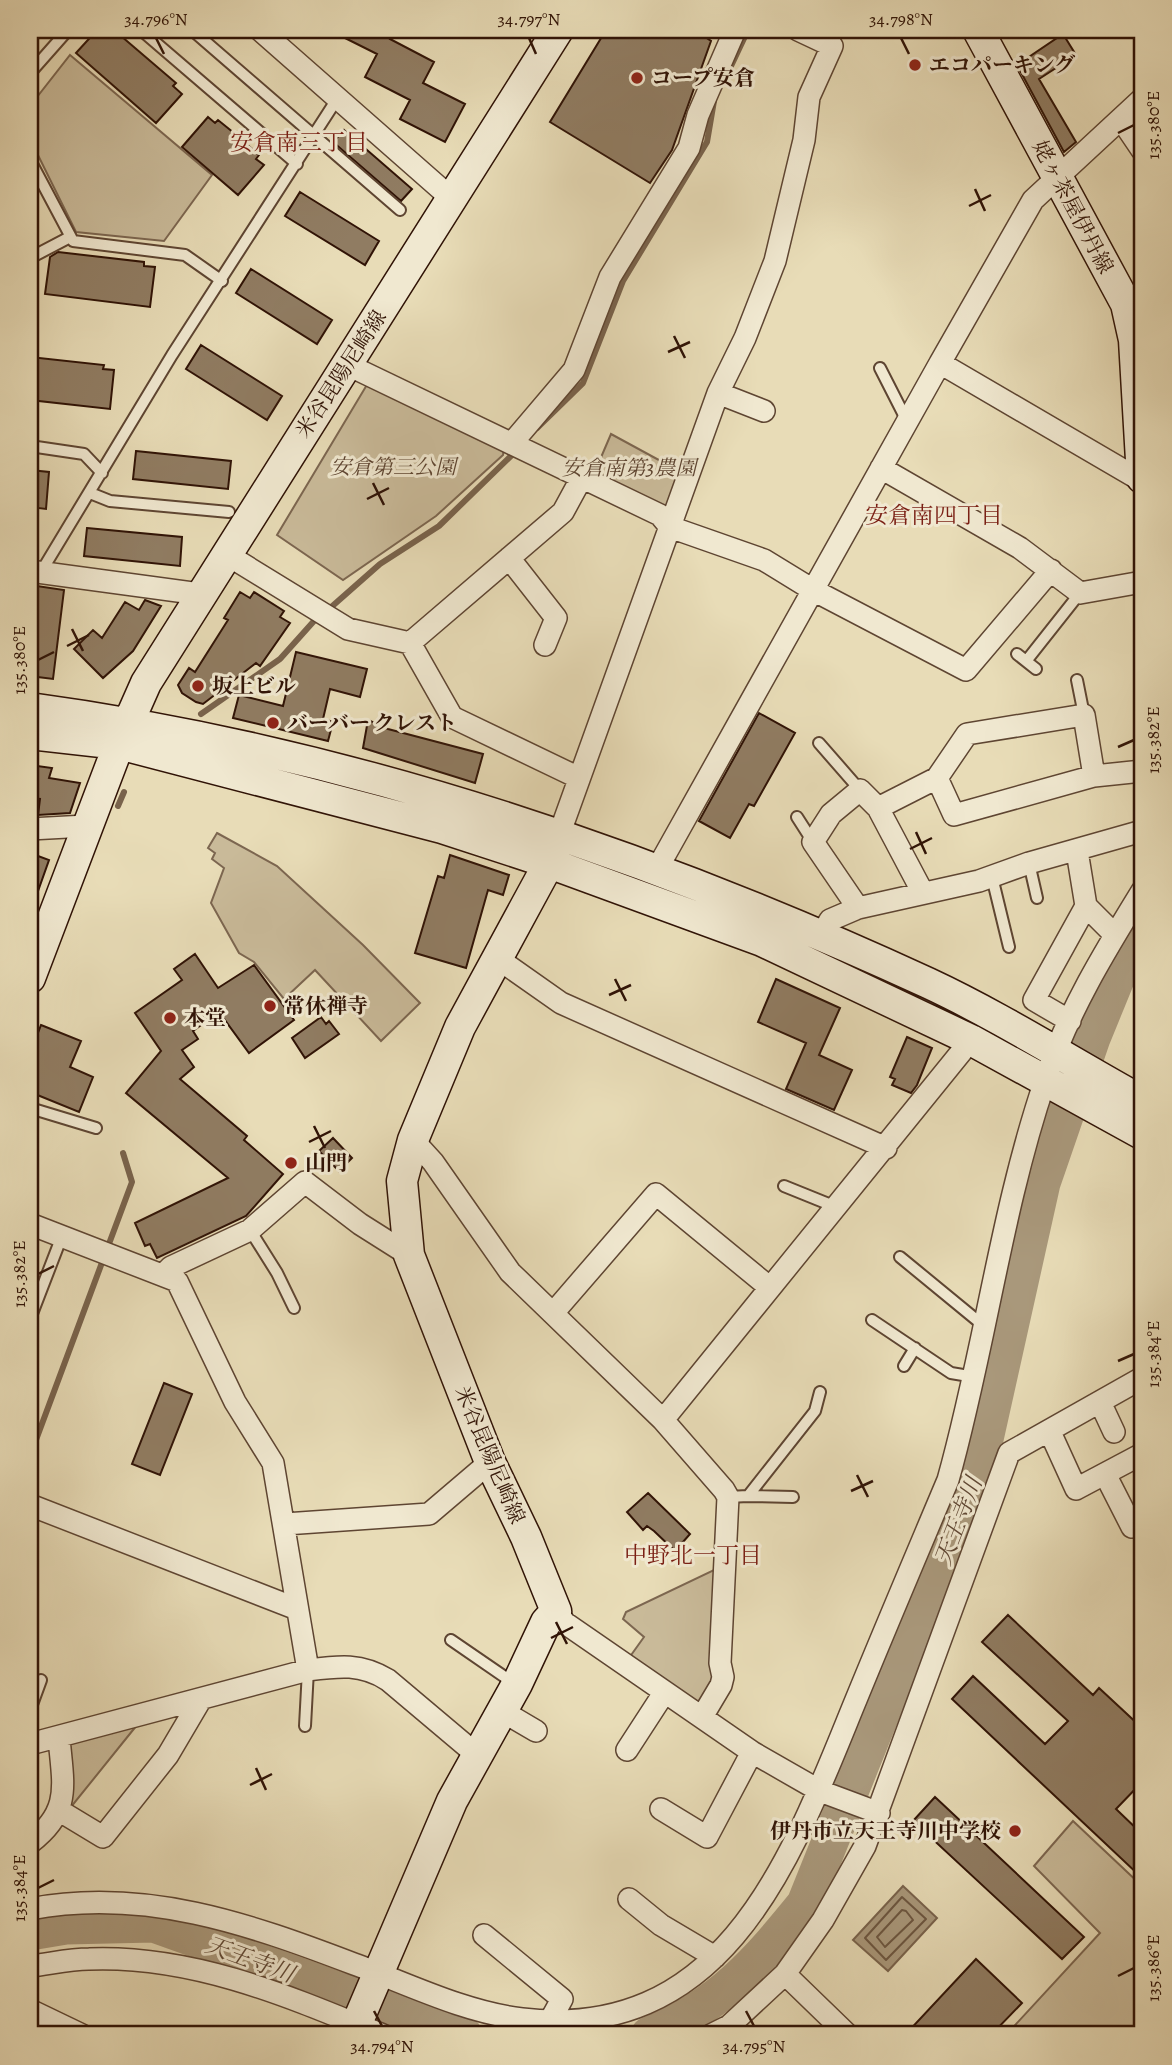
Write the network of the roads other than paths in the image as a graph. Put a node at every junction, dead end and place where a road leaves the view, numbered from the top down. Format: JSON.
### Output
{"nodes":[{"id":1,"x":68,"y":30,"type":"edge"},
{"id":2,"x":141,"y":30,"type":"edge"},
{"id":3,"x":192,"y":30,"type":"edge"},
{"id":4,"x":260,"y":30,"type":"edge"},
{"id":5,"x":558,"y":30,"type":"edge"},
{"id":6,"x":736,"y":30,"type":"edge"},
{"id":7,"x":798,"y":30,"type":"edge"},
{"id":8,"x":978,"y":30,"type":"edge"},
{"id":9,"x":837,"y":38,"type":"edge"},
{"id":10,"x":30,"y":73,"type":"edge"},
{"id":11,"x":337,"y":99,"type":"junction"},
{"id":12,"x":1142,"y":99,"type":"edge"},
{"id":13,"x":1121,"y":118,"type":"junction"},
{"id":14,"x":315,"y":135,"type":"junction"},
{"id":15,"x":1142,"y":150,"type":"edge"},
{"id":16,"x":30,"y":160,"type":"edge"},
{"id":17,"x":297,"y":164,"type":"junction"},
{"id":18,"x":1058,"y":177,"type":"junction"},
{"id":19,"x":451,"y":198,"type":"junction"},
{"id":20,"x":400,"y":209,"type":"dead end"},
{"id":21,"x":70,"y":237,"type":"junction"},
{"id":22,"x":30,"y":258,"type":"edge"},
{"id":23,"x":222,"y":281,"type":"junction"},
{"id":24,"x":1138,"y":339,"type":"edge"},
{"id":25,"x":940,"y":363,"type":"junction"},
{"id":26,"x":348,"y":365,"type":"junction"},
{"id":27,"x":880,"y":368,"type":"dead end"},
{"id":28,"x":718,"y":393,"type":"junction"},
{"id":29,"x":764,"y":411,"type":"dead end"},
{"id":30,"x":908,"y":421,"type":"junction"},
{"id":31,"x":512,"y":443,"type":"junction"},
{"id":32,"x":30,"y":446,"type":"edge"},
{"id":33,"x":881,"y":468,"type":"junction"},
{"id":34,"x":1142,"y":470,"type":"edge"},
{"id":35,"x":102,"y":473,"type":"junction"},
{"id":36,"x":582,"y":477,"type":"junction"},
{"id":37,"x":90,"y":493,"type":"junction"},
{"id":38,"x":229,"y":512,"type":"dead end"},
{"id":39,"x":670,"y":527,"type":"junction"},
{"id":40,"x":226,"y":554,"type":"junction"},
{"id":41,"x":509,"y":558,"type":"junction"},
{"id":42,"x":1051,"y":570,"type":"junction"},
{"id":43,"x":35,"y":571,"type":"edge"},
{"id":44,"x":1142,"y":582,"type":"edge"},
{"id":45,"x":813,"y":590,"type":"junction"},
{"id":46,"x":1080,"y":593,"type":"junction"},
{"id":47,"x":200,"y":594,"type":"junction"},
{"id":48,"x":410,"y":643,"type":"junction"},
{"id":49,"x":545,"y":645,"type":"dead end"},
{"id":50,"x":1036,"y":669,"type":"dead end"},
{"id":51,"x":1077,"y":680,"type":"dead end"},
{"id":52,"x":30,"y":708,"type":"edge"},
{"id":53,"x":1084,"y":715,"type":"junction"},
{"id":54,"x":124,"y":733,"type":"junction"},
{"id":55,"x":30,"y":734,"type":"edge"},
{"id":56,"x":819,"y":743,"type":"dead end"},
{"id":57,"x":1142,"y":771,"type":"edge"},
{"id":58,"x":1094,"y":776,"type":"junction"},
{"id":59,"x":579,"y":778,"type":"junction"},
{"id":60,"x":937,"y":778,"type":"junction"},
{"id":61,"x":860,"y":790,"type":"junction"},
{"id":62,"x":877,"y":808,"type":"junction"},
{"id":63,"x":797,"y":817,"type":"dead end"},
{"id":64,"x":86,"y":826,"type":"junction"},
{"id":65,"x":30,"y":829,"type":"edge"},
{"id":66,"x":1142,"y":831,"type":"edge"},
{"id":67,"x":813,"y":842,"type":"junction"},
{"id":68,"x":554,"y":849,"type":"junction"},
{"id":69,"x":1077,"y":851,"type":"junction"},
{"id":70,"x":1029,"y":863,"type":"junction"},
{"id":71,"x":657,"y":869,"type":"junction"},
{"id":72,"x":992,"y":877,"type":"junction"},
{"id":73,"x":1142,"y":891,"type":"edge"},
{"id":74,"x":923,"y":893,"type":"junction"},
{"id":75,"x":1037,"y":898,"type":"dead end"},
{"id":76,"x":1086,"y":906,"type":"junction"},
{"id":77,"x":858,"y":908,"type":"junction"},
{"id":78,"x":1115,"y":935,"type":"junction"},
{"id":79,"x":820,"y":937,"type":"junction"},
{"id":80,"x":1009,"y":947,"type":"dead end"},
{"id":81,"x":497,"y":958,"type":"junction"},
{"id":82,"x":30,"y":978,"type":"edge"},
{"id":83,"x":1070,"y":1021,"type":"junction"},
{"id":84,"x":971,"y":1040,"type":"junction"},
{"id":85,"x":1059,"y":1054,"type":"junction"},
{"id":86,"x":1048,"y":1083,"type":"junction"},
{"id":87,"x":1142,"y":1101,"type":"edge"},
{"id":88,"x":30,"y":1108,"type":"edge"},
{"id":89,"x":96,"y":1128,"type":"dead end"},
{"id":90,"x":1142,"y":1134,"type":"edge"},
{"id":91,"x":413,"y":1139,"type":"junction"},
{"id":92,"x":886,"y":1148,"type":"junction"},
{"id":93,"x":784,"y":1186,"type":"dead end"},
{"id":94,"x":836,"y":1207,"type":"junction"},
{"id":95,"x":30,"y":1224,"type":"edge"},
{"id":96,"x":250,"y":1230,"type":"junction"},
{"id":97,"x":62,"y":1236,"type":"junction"},
{"id":98,"x":409,"y":1255,"type":"junction"},
{"id":99,"x":900,"y":1257,"type":"dead end"},
{"id":100,"x":163,"y":1275,"type":"junction"},
{"id":101,"x":769,"y":1287,"type":"junction"},
{"id":102,"x":294,"y":1308,"type":"dead end"},
{"id":103,"x":554,"y":1312,"type":"junction"},
{"id":104,"x":30,"y":1318,"type":"edge"},
{"id":105,"x":872,"y":1320,"type":"dead end"},
{"id":106,"x":904,"y":1322,"type":"dead end"},
{"id":107,"x":985,"y":1328,"type":"junction"},
{"id":108,"x":896,"y":1334,"type":"junction"},
{"id":109,"x":915,"y":1348,"type":"junction"},
{"id":110,"x":904,"y":1366,"type":"dead end"},
{"id":111,"x":975,"y":1377,"type":"junction"},
{"id":112,"x":1142,"y":1377,"type":"edge"},
{"id":113,"x":820,"y":1392,"type":"dead end"},
{"id":114,"x":1100,"y":1402,"type":"junction"},
{"id":115,"x":663,"y":1420,"type":"junction"},
{"id":116,"x":1050,"y":1432,"type":"junction"},
{"id":117,"x":1114,"y":1432,"type":"dead end"},
{"id":118,"x":796,"y":1436,"type":"junction"},
{"id":119,"x":808,"y":1443,"type":"dead end"},
{"id":120,"x":1142,"y":1454,"type":"edge"},
{"id":121,"x":490,"y":1462,"type":"junction"},
{"id":122,"x":1105,"y":1474,"type":"junction"},
{"id":123,"x":738,"y":1497,"type":"junction"},
{"id":124,"x":793,"y":1497,"type":"dead end"},
{"id":125,"x":30,"y":1505,"type":"edge"},
{"id":126,"x":285,"y":1524,"type":"junction"},
{"id":127,"x":1132,"y":1527,"type":"dead end"},
{"id":128,"x":297,"y":1609,"type":"junction"},
{"id":129,"x":556,"y":1611,"type":"junction"},
{"id":130,"x":451,"y":1640,"type":"dead end"},
{"id":131,"x":308,"y":1670,"type":"junction"},
{"id":132,"x":41,"y":1679,"type":"dead end"},
{"id":133,"x":517,"y":1684,"type":"junction"},
{"id":134,"x":664,"y":1693,"type":"junction"},
{"id":135,"x":201,"y":1699,"type":"junction"},
{"id":136,"x":30,"y":1710,"type":"edge"},
{"id":137,"x":502,"y":1711,"type":"junction"},
{"id":138,"x":702,"y":1717,"type":"junction"},
{"id":139,"x":305,"y":1726,"type":"dead end"},
{"id":140,"x":536,"y":1731,"type":"dead end"},
{"id":141,"x":59,"y":1738,"type":"junction"},
{"id":142,"x":30,"y":1744,"type":"edge"},
{"id":143,"x":627,"y":1750,"type":"dead end"},
{"id":144,"x":752,"y":1752,"type":"junction"},
{"id":145,"x":477,"y":1755,"type":"junction"},
{"id":146,"x":825,"y":1792,"type":"junction"},
{"id":147,"x":661,"y":1809,"type":"dead end"},
{"id":148,"x":60,"y":1811,"type":"junction"},
{"id":149,"x":874,"y":1811,"type":"junction"},
{"id":150,"x":30,"y":1843,"type":"edge"},
{"id":151,"x":629,"y":1899,"type":"dead end"},
{"id":152,"x":30,"y":1909,"type":"edge"},
{"id":153,"x":484,"y":1936,"type":"dead end"},
{"id":154,"x":715,"y":1956,"type":"junction"},
{"id":155,"x":30,"y":1966,"type":"edge"},
{"id":156,"x":785,"y":1973,"type":"junction"},
{"id":157,"x":378,"y":1978,"type":"junction"},
{"id":158,"x":30,"y":2010,"type":"edge"},
{"id":159,"x":551,"y":2019,"type":"junction"},
{"id":160,"x":363,"y":2029,"type":"edge"},
{"id":161,"x":722,"y":2032,"type":"edge"},
{"id":162,"x":82,"y":2035,"type":"edge"},
{"id":163,"x":848,"y":2035,"type":"edge"}],
"edges":[{"from":1,"to":10,"type":"lane"},
{"from":2,"to":17,"type":"lane"},
{"from":3,"to":14,"type":"lane"},
{"from":4,"to":11,"type":"street"},
{"from":5,"to":19,"type":"main road","name":"米谷昆陽尼崎線"},
{"from":6,"to":31,"type":"street"},
{"from":7,"to":9,"type":"street"},
{"from":8,"to":18,"type":"main road","name":"姥ヶ茶屋伊丹線"},
{"from":9,"to":28,"type":"street"},
{"from":11,"to":14,"type":"lane"},
{"from":11,"to":19,"type":"street"},
{"from":12,"to":13,"type":"street"},
{"from":13,"to":15,"type":"street"},
{"from":13,"to":18,"type":"street"},
{"from":14,"to":17,"type":"lane"},
{"from":14,"to":20,"type":"lane"},
{"from":16,"to":21,"type":"lane"},
{"from":17,"to":23,"type":"lane"},
{"from":18,"to":24,"type":"main road","name":"姥ヶ茶屋伊丹線"},
{"from":18,"to":25,"type":"street"},
{"from":19,"to":26,"type":"main road","name":"米谷昆陽尼崎線"},
{"from":21,"to":22,"type":"lane"},
{"from":21,"to":23,"type":"lane"},
{"from":23,"to":35,"type":"lane"},
{"from":24,"to":34,"type":"main road","name":"姥ヶ茶屋伊丹線"},
{"from":25,"to":30,"type":"street"},
{"from":25,"to":34,"type":"street"},
{"from":26,"to":31,"type":"street"},
{"from":26,"to":40,"type":"main road","name":"米谷昆陽尼崎線"},
{"from":27,"to":30,"type":"lane"},
{"from":28,"to":29,"type":"street"},
{"from":28,"to":39,"type":"street"},
{"from":30,"to":33,"type":"street"},
{"from":31,"to":36,"type":"street"},
{"from":32,"to":35,"type":"lane"},
{"from":33,"to":42,"type":"street"},
{"from":33,"to":45,"type":"street"},
{"from":35,"to":37,"type":"lane"},
{"from":36,"to":39,"type":"street"},
{"from":36,"to":41,"type":"street"},
{"from":37,"to":38,"type":"lane"},
{"from":37,"to":43,"type":"lane"},
{"from":39,"to":45,"type":"street"},
{"from":39,"to":59,"type":"street"},
{"from":40,"to":47,"type":"main road","name":"米谷昆陽尼崎線"},
{"from":40,"to":48,"type":"street"},
{"from":41,"to":48,"type":"street"},
{"from":41,"to":49,"type":"street"},
{"from":42,"to":45,"type":"street"},
{"from":42,"to":46,"type":"street"},
{"from":43,"to":47,"type":"street"},
{"from":44,"to":46,"type":"street"},
{"from":45,"to":71,"type":"street"},
{"from":46,"to":50,"type":"lane"},
{"from":47,"to":54,"type":"main road","name":"米谷昆陽尼崎線"},
{"from":48,"to":59,"type":"street"},
{"from":51,"to":53,"type":"lane"},
{"from":52,"to":54,"type":"main road"},
{"from":53,"to":58,"type":"street"},
{"from":53,"to":60,"type":"street"},
{"from":54,"to":55,"type":"main road"},
{"from":54,"to":64,"type":"main road","name":"米谷昆陽尼崎線"},
{"from":54,"to":68,"type":"main road"},
{"from":56,"to":61,"type":"lane"},
{"from":57,"to":58,"type":"street"},
{"from":58,"to":60,"type":"street"},
{"from":59,"to":68,"type":"street"},
{"from":60,"to":62,"type":"street"},
{"from":61,"to":62,"type":"street"},
{"from":61,"to":67,"type":"street"},
{"from":62,"to":74,"type":"street"},
{"from":63,"to":67,"type":"lane"},
{"from":64,"to":65,"type":"street"},
{"from":64,"to":82,"type":"main road","name":"米谷昆陽尼崎線"},
{"from":66,"to":69,"type":"street"},
{"from":67,"to":77,"type":"street"},
{"from":68,"to":71,"type":"main road"},
{"from":68,"to":81,"type":"main road","name":"米谷昆陽尼崎線"},
{"from":68,"to":84,"type":"main road"},
{"from":69,"to":70,"type":"street"},
{"from":69,"to":76,"type":"street"},
{"from":70,"to":72,"type":"street"},
{"from":70,"to":75,"type":"lane"},
{"from":71,"to":79,"type":"main road"},
{"from":72,"to":74,"type":"street"},
{"from":72,"to":80,"type":"lane"},
{"from":73,"to":78,"type":"street"},
{"from":74,"to":77,"type":"street"},
{"from":76,"to":78,"type":"street"},
{"from":76,"to":83,"type":"street"},
{"from":77,"to":79,"type":"street"},
{"from":78,"to":83,"type":"street"},
{"from":79,"to":85,"type":"main road"},
{"from":81,"to":91,"type":"main road","name":"米谷昆陽尼崎線"},
{"from":81,"to":92,"type":"street"},
{"from":83,"to":85,"type":"street"},
{"from":84,"to":86,"type":"main road"},
{"from":84,"to":92,"type":"street"},
{"from":85,"to":86,"type":"street"},
{"from":85,"to":87,"type":"main road"},
{"from":86,"to":90,"type":"main road"},
{"from":86,"to":107,"type":"street"},
{"from":88,"to":89,"type":"lane"},
{"from":91,"to":98,"type":"main road","name":"米谷昆陽尼崎線"},
{"from":91,"to":103,"type":"street"},
{"from":92,"to":94,"type":"street"},
{"from":93,"to":94,"type":"lane"},
{"from":94,"to":101,"type":"street"},
{"from":95,"to":97,"type":"street"},
{"from":96,"to":98,"type":"street"},
{"from":96,"to":100,"type":"street"},
{"from":96,"to":102,"type":"lane"},
{"from":97,"to":100,"type":"street"},
{"from":97,"to":104,"type":"lane"},
{"from":98,"to":121,"type":"main road","name":"米谷昆陽尼崎線"},
{"from":99,"to":107,"type":"lane"},
{"from":100,"to":126,"type":"street"},
{"from":101,"to":103,"type":"street"},
{"from":101,"to":115,"type":"street"},
{"from":103,"to":115,"type":"street"},
{"from":105,"to":108,"type":"lane"},
{"from":106,"to":108,"type":"lane"},
{"from":107,"to":111,"type":"street"},
{"from":108,"to":109,"type":"lane"},
{"from":109,"to":110,"type":"lane"},
{"from":109,"to":111,"type":"lane"},
{"from":111,"to":146,"type":"street"},
{"from":112,"to":114,"type":"street"},
{"from":113,"to":118,"type":"lane"},
{"from":114,"to":116,"type":"street"},
{"from":114,"to":117,"type":"street"},
{"from":115,"to":123,"type":"street"},
{"from":116,"to":122,"type":"street"},
{"from":116,"to":149,"type":"street"},
{"from":118,"to":119,"type":"lane"},
{"from":118,"to":123,"type":"lane"},
{"from":120,"to":122,"type":"street"},
{"from":121,"to":126,"type":"street"},
{"from":121,"to":129,"type":"main road","name":"米谷昆陽尼崎線"},
{"from":122,"to":127,"type":"street"},
{"from":123,"to":124,"type":"lane"},
{"from":123,"to":138,"type":"street"},
{"from":125,"to":128,"type":"street"},
{"from":126,"to":128,"type":"street"},
{"from":128,"to":131,"type":"street"},
{"from":129,"to":133,"type":"main road"},
{"from":129,"to":134,"type":"street"},
{"from":130,"to":133,"type":"lane"},
{"from":131,"to":135,"type":"street"},
{"from":131,"to":139,"type":"lane"},
{"from":131,"to":145,"type":"street"},
{"from":132,"to":136,"type":"lane"},
{"from":133,"to":137,"type":"main road"},
{"from":134,"to":138,"type":"street"},
{"from":134,"to":143,"type":"street"},
{"from":135,"to":141,"type":"street"},
{"from":135,"to":148,"type":"street"},
{"from":137,"to":140,"type":"street"},
{"from":137,"to":145,"type":"main road"},
{"from":138,"to":144,"type":"street"},
{"from":141,"to":142,"type":"street"},
{"from":141,"to":148,"type":"street"},
{"from":144,"to":146,"type":"street"},
{"from":144,"to":147,"type":"street"},
{"from":145,"to":157,"type":"main road"},
{"from":146,"to":149,"type":"street"},
{"from":146,"to":154,"type":"street"},
{"from":148,"to":150,"type":"street"},
{"from":149,"to":156,"type":"street"},
{"from":151,"to":154,"type":"street"},
{"from":152,"to":157,"type":"street"},
{"from":153,"to":159,"type":"street"},
{"from":154,"to":159,"type":"street"},
{"from":155,"to":160,"type":"street"},
{"from":156,"to":161,"type":"street"},
{"from":156,"to":163,"type":"street"},
{"from":157,"to":159,"type":"street"},
{"from":157,"to":160,"type":"main road"},
{"from":158,"to":162,"type":"street"}]}
